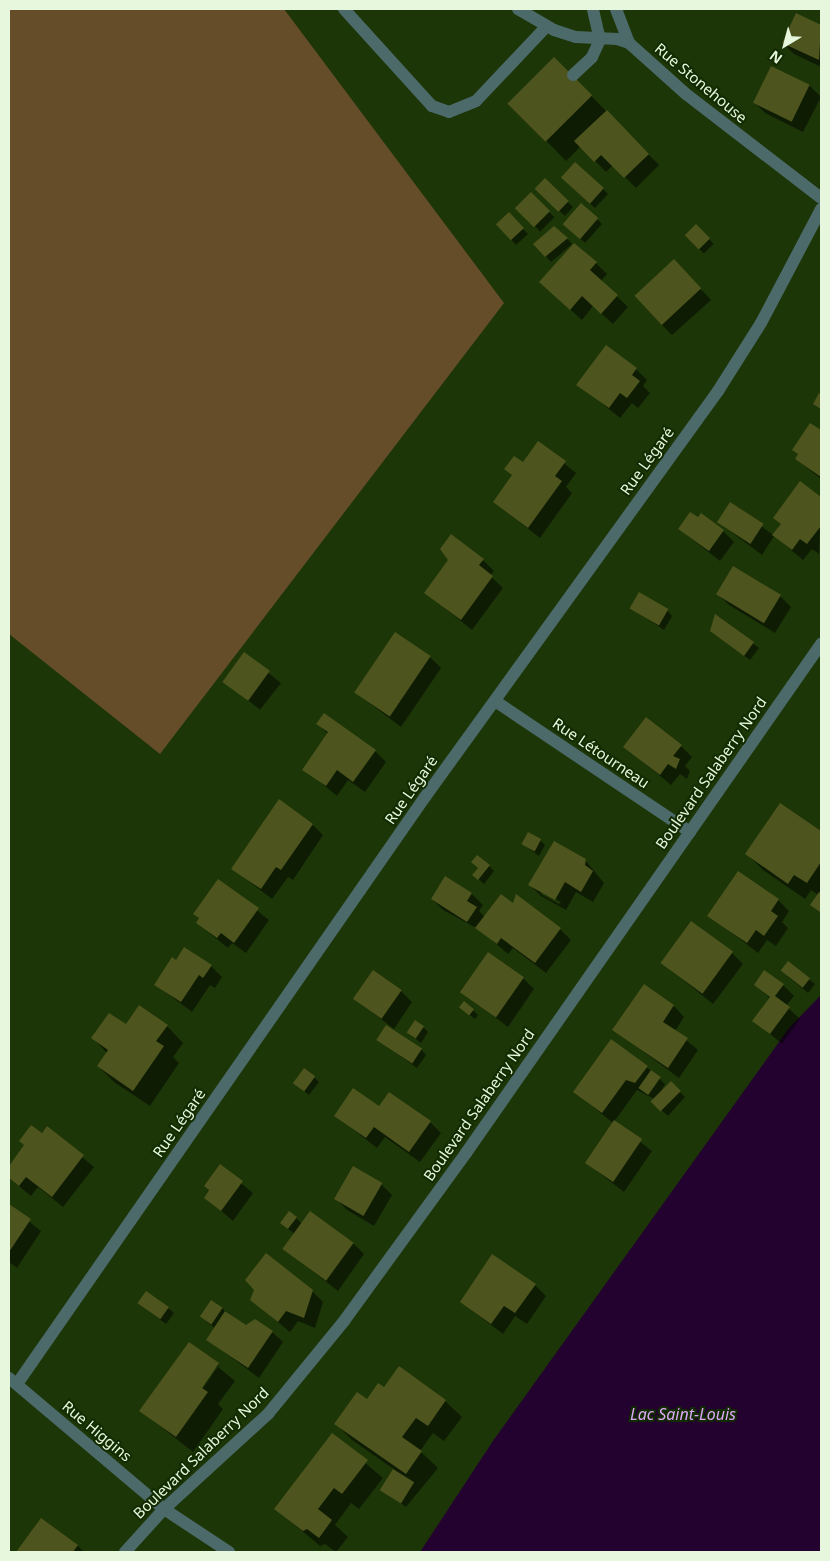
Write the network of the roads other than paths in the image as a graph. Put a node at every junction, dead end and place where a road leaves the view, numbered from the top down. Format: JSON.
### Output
{"nodes":[{"id":1,"x":344,"y":9,"type":"edge"},
{"id":2,"x":518,"y":9,"type":"edge"},
{"id":3,"x":593,"y":9,"type":"edge"},
{"id":4,"x":616,"y":9,"type":"edge"},
{"id":5,"x":546,"y":26,"type":"junction"},
{"id":6,"x":600,"y":40,"type":"junction"},
{"id":7,"x":629,"y":43,"type":"junction"},
{"id":8,"x":572,"y":75,"type":"dead end"},
{"id":9,"x":821,"y":198,"type":"edge"},
{"id":10,"x":821,"y":210,"type":"edge"},
{"id":11,"x":821,"y":644,"type":"edge"},
{"id":12,"x":495,"y":701,"type":"junction"},
{"id":13,"x":690,"y":832,"type":"junction"},
{"id":14,"x":13,"y":1381,"type":"edge"},
{"id":15,"x":164,"y":1509,"type":"junction"},
{"id":16,"x":125,"y":1552,"type":"edge"},
{"id":17,"x":230,"y":1552,"type":"edge"}],
"edges":[{"from":1,"to":5,"type":"street"},
{"from":2,"to":5,"type":"street"},
{"from":3,"to":6,"type":"street"},
{"from":4,"to":7,"type":"street"},
{"from":5,"to":6,"type":"street"},
{"from":6,"to":7,"type":"street"},
{"from":6,"to":8,"type":"street"},
{"from":7,"to":9,"type":"street","name":"Rue Stonehouse"},
{"from":10,"to":12,"type":"street","name":"Rue Légaré"},
{"from":11,"to":13,"type":"street","name":"Boulevard Salaberry Nord"},
{"from":12,"to":13,"type":"street","name":"Rue Létourneau"},
{"from":12,"to":14,"type":"street","name":"Rue Légaré"},
{"from":13,"to":15,"type":"street","name":"Boulevard Salaberry Nord"},
{"from":14,"to":15,"type":"street","name":"Rue Higgins"},
{"from":15,"to":16,"type":"street","name":"Boulevard Salaberry Nord"},
{"from":15,"to":17,"type":"street","name":"Rue Higgins"}]}
